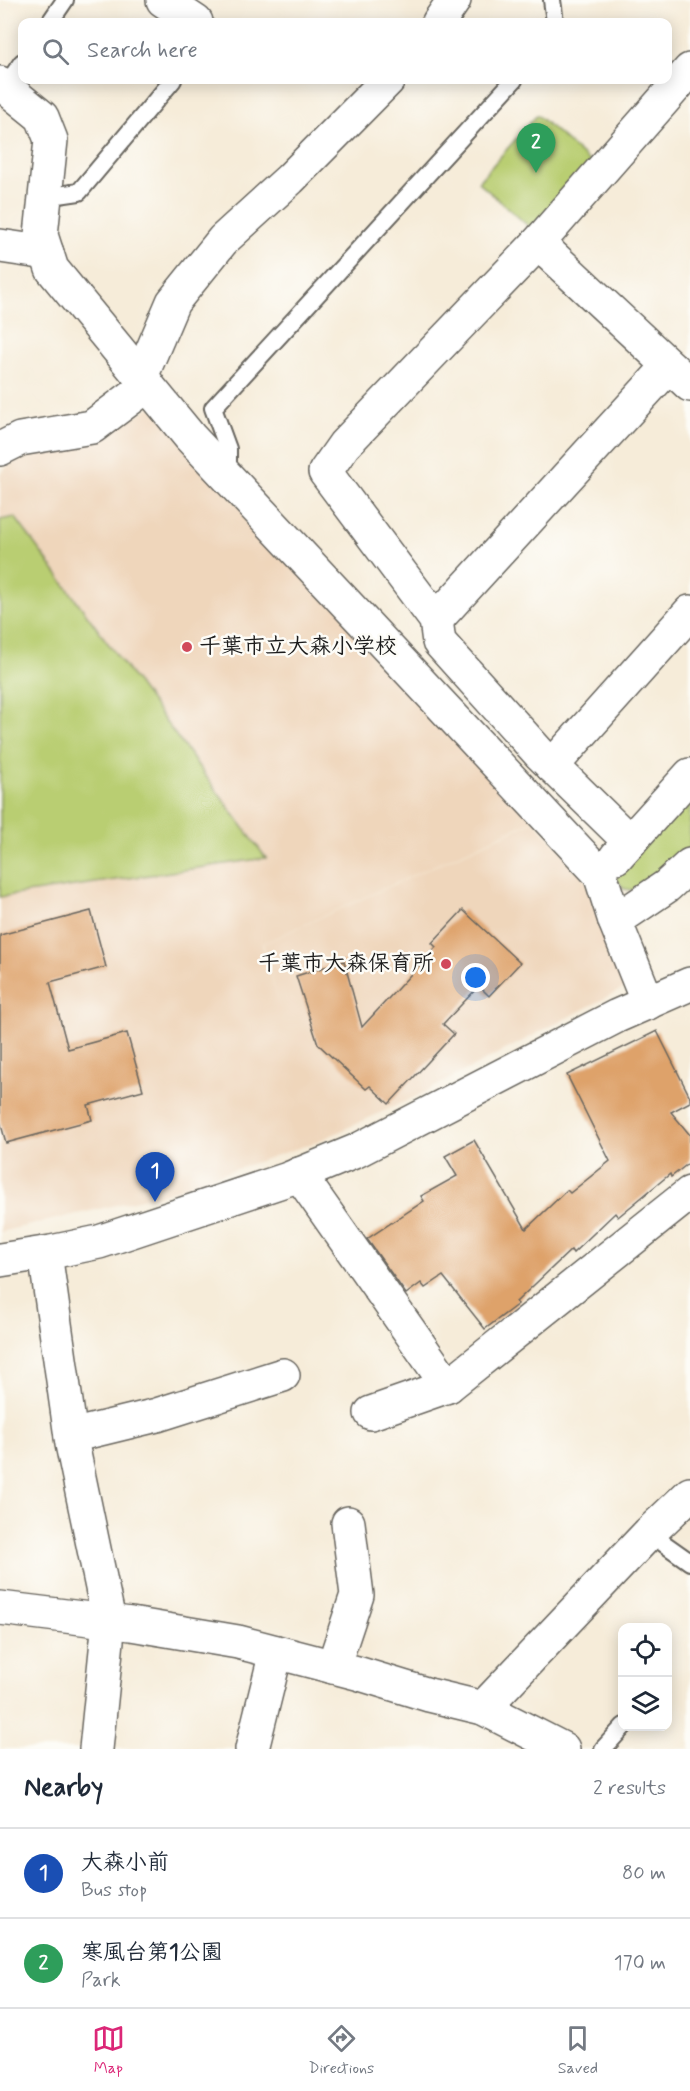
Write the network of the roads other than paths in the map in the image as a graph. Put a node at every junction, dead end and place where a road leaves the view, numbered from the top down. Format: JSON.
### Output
{"nodes":[{"id":1,"x":65,"y":0,"type":"edge"},
{"id":2,"x":163,"y":0,"type":"edge"},
{"id":3,"x":454,"y":0,"type":"edge"},
{"id":4,"x":552,"y":0,"type":"edge"},
{"id":5,"x":53,"y":18,"type":"edge"},
{"id":6,"x":190,"y":18,"type":"edge"},
{"id":7,"x":441,"y":18,"type":"edge"},
{"id":8,"x":554,"y":18,"type":"edge"},
{"id":9,"x":690,"y":69,"type":"edge"},
{"id":10,"x":9,"y":77,"type":"edge"},
{"id":11,"x":170,"y":84,"type":"edge"},
{"id":12,"x":384,"y":84,"type":"edge"},
{"id":13,"x":510,"y":84,"type":"edge"},
{"id":14,"x":45,"y":197,"type":"junction"},
{"id":15,"x":538,"y":243,"type":"junction"},
{"id":16,"x":0,"y":246,"type":"edge"},
{"id":17,"x":47,"y":253,"type":"junction"},
{"id":18,"x":681,"y":368,"type":"edge"},
{"id":19,"x":144,"y":381,"type":"junction"},
{"id":20,"x":0,"y":449,"type":"edge"},
{"id":21,"x":228,"y":477,"type":"junction"},
{"id":22,"x":690,"y":612,"type":"edge"},
{"id":23,"x":436,"y":620,"type":"junction"},
{"id":24,"x":552,"y":766,"type":"junction"},
{"id":25,"x":690,"y":776,"type":"edge"},
{"id":26,"x":630,"y":842,"type":"junction"},
{"id":27,"x":690,"y":865,"type":"edge"},
{"id":28,"x":600,"y":874,"type":"junction"},
{"id":29,"x":615,"y":921,"type":"junction"},
{"id":30,"x":690,"y":984,"type":"edge"},
{"id":31,"x":648,"y":1003,"type":"junction"},
{"id":32,"x":299,"y":1174,"type":"junction"},
{"id":33,"x":690,"y":1193,"type":"edge"},
{"id":34,"x":45,"y":1253,"type":"junction"},
{"id":35,"x":0,"y":1260,"type":"edge"},
{"id":36,"x":283,"y":1375,"type":"dead end"},
{"id":37,"x":448,"y":1386,"type":"junction"},
{"id":38,"x":371,"y":1413,"type":"dead end"},
{"id":39,"x":71,"y":1436,"type":"junction"},
{"id":40,"x":690,"y":1494,"type":"edge"},
{"id":41,"x":348,"y":1523,"type":"dead end"},
{"id":42,"x":649,"y":1533,"type":"junction"},
{"id":43,"x":690,"y":1562,"type":"edge"},
{"id":44,"x":0,"y":1608,"type":"edge"},
{"id":45,"x":109,"y":1621,"type":"junction"},
{"id":46,"x":276,"y":1652,"type":"junction"},
{"id":47,"x":333,"y":1667,"type":"junction"},
{"id":48,"x":483,"y":1708,"type":"junction"},
{"id":49,"x":619,"y":1731,"type":"edge"},
{"id":50,"x":96,"y":1749,"type":"edge"},
{"id":51,"x":252,"y":1749,"type":"edge"},
{"id":52,"x":563,"y":1749,"type":"edge"},
{"id":53,"x":603,"y":1749,"type":"edge"}],
"edges":[{"from":1,"to":5,"type":"lane"},
{"from":2,"to":6,"type":"street"},
{"from":3,"to":7,"type":"street"},
{"from":4,"to":8,"type":"lane"},
{"from":9,"to":15,"type":"street"},
{"from":10,"to":14,"type":"street"},
{"from":11,"to":14,"type":"lane"},
{"from":12,"to":19,"type":"street"},
{"from":13,"to":21,"type":"lane"},
{"from":14,"to":17,"type":"street"},
{"from":15,"to":18,"type":"street"},
{"from":15,"to":23,"type":"street"},
{"from":16,"to":17,"type":"street"},
{"from":17,"to":19,"type":"street"},
{"from":18,"to":23,"type":"street"},
{"from":19,"to":20,"type":"street"},
{"from":19,"to":21,"type":"street"},
{"from":21,"to":28,"type":"street"},
{"from":22,"to":24,"type":"street"},
{"from":23,"to":24,"type":"street"},
{"from":24,"to":26,"type":"street"},
{"from":25,"to":26,"type":"street"},
{"from":26,"to":28,"type":"street"},
{"from":27,"to":29,"type":"street"},
{"from":28,"to":29,"type":"street"},
{"from":29,"to":31,"type":"street"},
{"from":30,"to":31,"type":"street"},
{"from":31,"to":32,"type":"street"},
{"from":32,"to":34,"type":"street"},
{"from":32,"to":37,"type":"street"},
{"from":33,"to":37,"type":"street"},
{"from":34,"to":35,"type":"street"},
{"from":34,"to":39,"type":"street"},
{"from":36,"to":39,"type":"street"},
{"from":37,"to":38,"type":"street"},
{"from":39,"to":45,"type":"street"},
{"from":40,"to":42,"type":"street"},
{"from":41,"to":47,"type":"street"},
{"from":42,"to":43,"type":"lane"},
{"from":42,"to":48,"type":"street"},
{"from":44,"to":45,"type":"street"},
{"from":45,"to":46,"type":"street"},
{"from":45,"to":50,"type":"street"},
{"from":46,"to":47,"type":"street"},
{"from":46,"to":51,"type":"street"},
{"from":47,"to":48,"type":"street"},
{"from":48,"to":52,"type":"street"},
{"from":49,"to":53,"type":"lane"}]}
